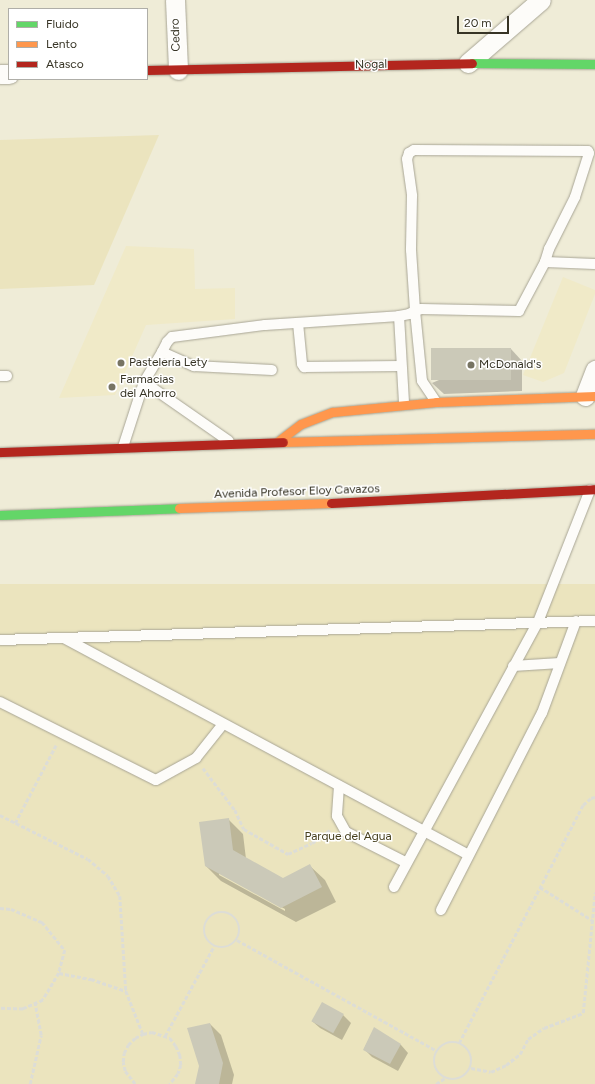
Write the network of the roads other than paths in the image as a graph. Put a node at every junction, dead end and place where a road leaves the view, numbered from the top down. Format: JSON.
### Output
{"nodes":[{"id":1,"x":175,"y":0,"type":"edge"},
{"id":2,"x":541,"y":0,"type":"edge"},
{"id":3,"x":468,"y":63,"type":"junction"},
{"id":4,"x":595,"y":64,"type":"edge"},
{"id":5,"x":148,"y":70,"type":"edge"},
{"id":6,"x":178,"y":70,"type":"junction"},
{"id":7,"x":546,"y":262,"type":"junction"},
{"id":8,"x":595,"y":264,"type":"edge"},
{"id":9,"x":415,"y":311,"type":"junction"},
{"id":10,"x":399,"y":316,"type":"junction"},
{"id":11,"x":298,"y":323,"type":"junction"},
{"id":12,"x":162,"y":352,"type":"junction"},
{"id":13,"x":401,"y":366,"type":"junction"},
{"id":14,"x":272,"y":370,"type":"dead end"},
{"id":15,"x":595,"y":370,"type":"edge"},
{"id":16,"x":144,"y":382,"type":"junction"},
{"id":17,"x":590,"y":396,"type":"edge"},
{"id":18,"x":436,"y":402,"type":"junction"},
{"id":19,"x":404,"y":404,"type":"junction"},
{"id":20,"x":595,"y":434,"type":"edge"},
{"id":21,"x":277,"y":442,"type":"junction"},
{"id":22,"x":232,"y":444,"type":"junction"},
{"id":23,"x":123,"y":447,"type":"junction"},
{"id":24,"x":0,"y":452,"type":"edge"},
{"id":25,"x":593,"y":490,"type":"edge"},
{"id":26,"x":0,"y":515,"type":"edge"},
{"id":27,"x":576,"y":621,"type":"junction"},
{"id":28,"x":595,"y":621,"type":"edge"},
{"id":29,"x":538,"y":622,"type":"junction"},
{"id":30,"x":64,"y":638,"type":"junction"},
{"id":31,"x":0,"y":640,"type":"edge"},
{"id":32,"x":560,"y":663,"type":"junction"},
{"id":33,"x":513,"y":666,"type":"junction"},
{"id":34,"x":0,"y":702,"type":"edge"},
{"id":35,"x":223,"y":724,"type":"junction"},
{"id":36,"x":339,"y":786,"type":"junction"},
{"id":37,"x":424,"y":831,"type":"junction"},
{"id":38,"x":469,"y":855,"type":"junction"},
{"id":39,"x":407,"y":863,"type":"junction"},
{"id":40,"x":394,"y":887,"type":"dead end"},
{"id":41,"x":441,"y":910,"type":"dead end"}],
"edges":[{"from":1,"to":6,"type":"street","name":"Cedro"},
{"from":2,"to":3,"type":"street"},
{"from":3,"to":4,"type":"main road","name":"Nogal"},
{"from":3,"to":6,"type":"main road","name":"Nogal"},
{"from":5,"to":6,"type":"main road","name":"Nogal"},
{"from":7,"to":8,"type":"lane"},
{"from":7,"to":9,"type":"lane"},
{"from":7,"to":9,"type":"lane"},
{"from":9,"to":10,"type":"lane"},
{"from":9,"to":18,"type":"lane"},
{"from":10,"to":11,"type":"lane"},
{"from":10,"to":13,"type":"lane"},
{"from":11,"to":12,"type":"lane"},
{"from":11,"to":13,"type":"lane"},
{"from":12,"to":14,"type":"lane"},
{"from":12,"to":16,"type":"lane"},
{"from":13,"to":19,"type":"lane"},
{"from":15,"to":17,"type":"street"},
{"from":16,"to":22,"type":"lane"},
{"from":16,"to":23,"type":"lane"},
{"from":17,"to":18,"type":"main road"},
{"from":18,"to":19,"type":"main road"},
{"from":19,"to":21,"type":"main road"},
{"from":20,"to":21,"type":"main road"},
{"from":21,"to":22,"type":"main road"},
{"from":22,"to":23,"type":"main road"},
{"from":23,"to":24,"type":"main road"},
{"from":25,"to":26,"type":"main road","name":"Avenida Profesor Eloy Cavazos"},
{"from":25,"to":29,"type":"lane"},
{"from":27,"to":28,"type":"lane"},
{"from":27,"to":29,"type":"lane"},
{"from":27,"to":32,"type":"lane"},
{"from":29,"to":30,"type":"lane"},
{"from":29,"to":33,"type":"lane"},
{"from":30,"to":31,"type":"lane"},
{"from":30,"to":35,"type":"lane"},
{"from":32,"to":33,"type":"lane"},
{"from":32,"to":38,"type":"lane"},
{"from":33,"to":37,"type":"lane"},
{"from":34,"to":35,"type":"lane"},
{"from":35,"to":36,"type":"lane"},
{"from":36,"to":37,"type":"lane"},
{"from":36,"to":39,"type":"lane"},
{"from":37,"to":38,"type":"lane"},
{"from":37,"to":39,"type":"lane"},
{"from":38,"to":41,"type":"lane"},
{"from":39,"to":40,"type":"lane"}]}
